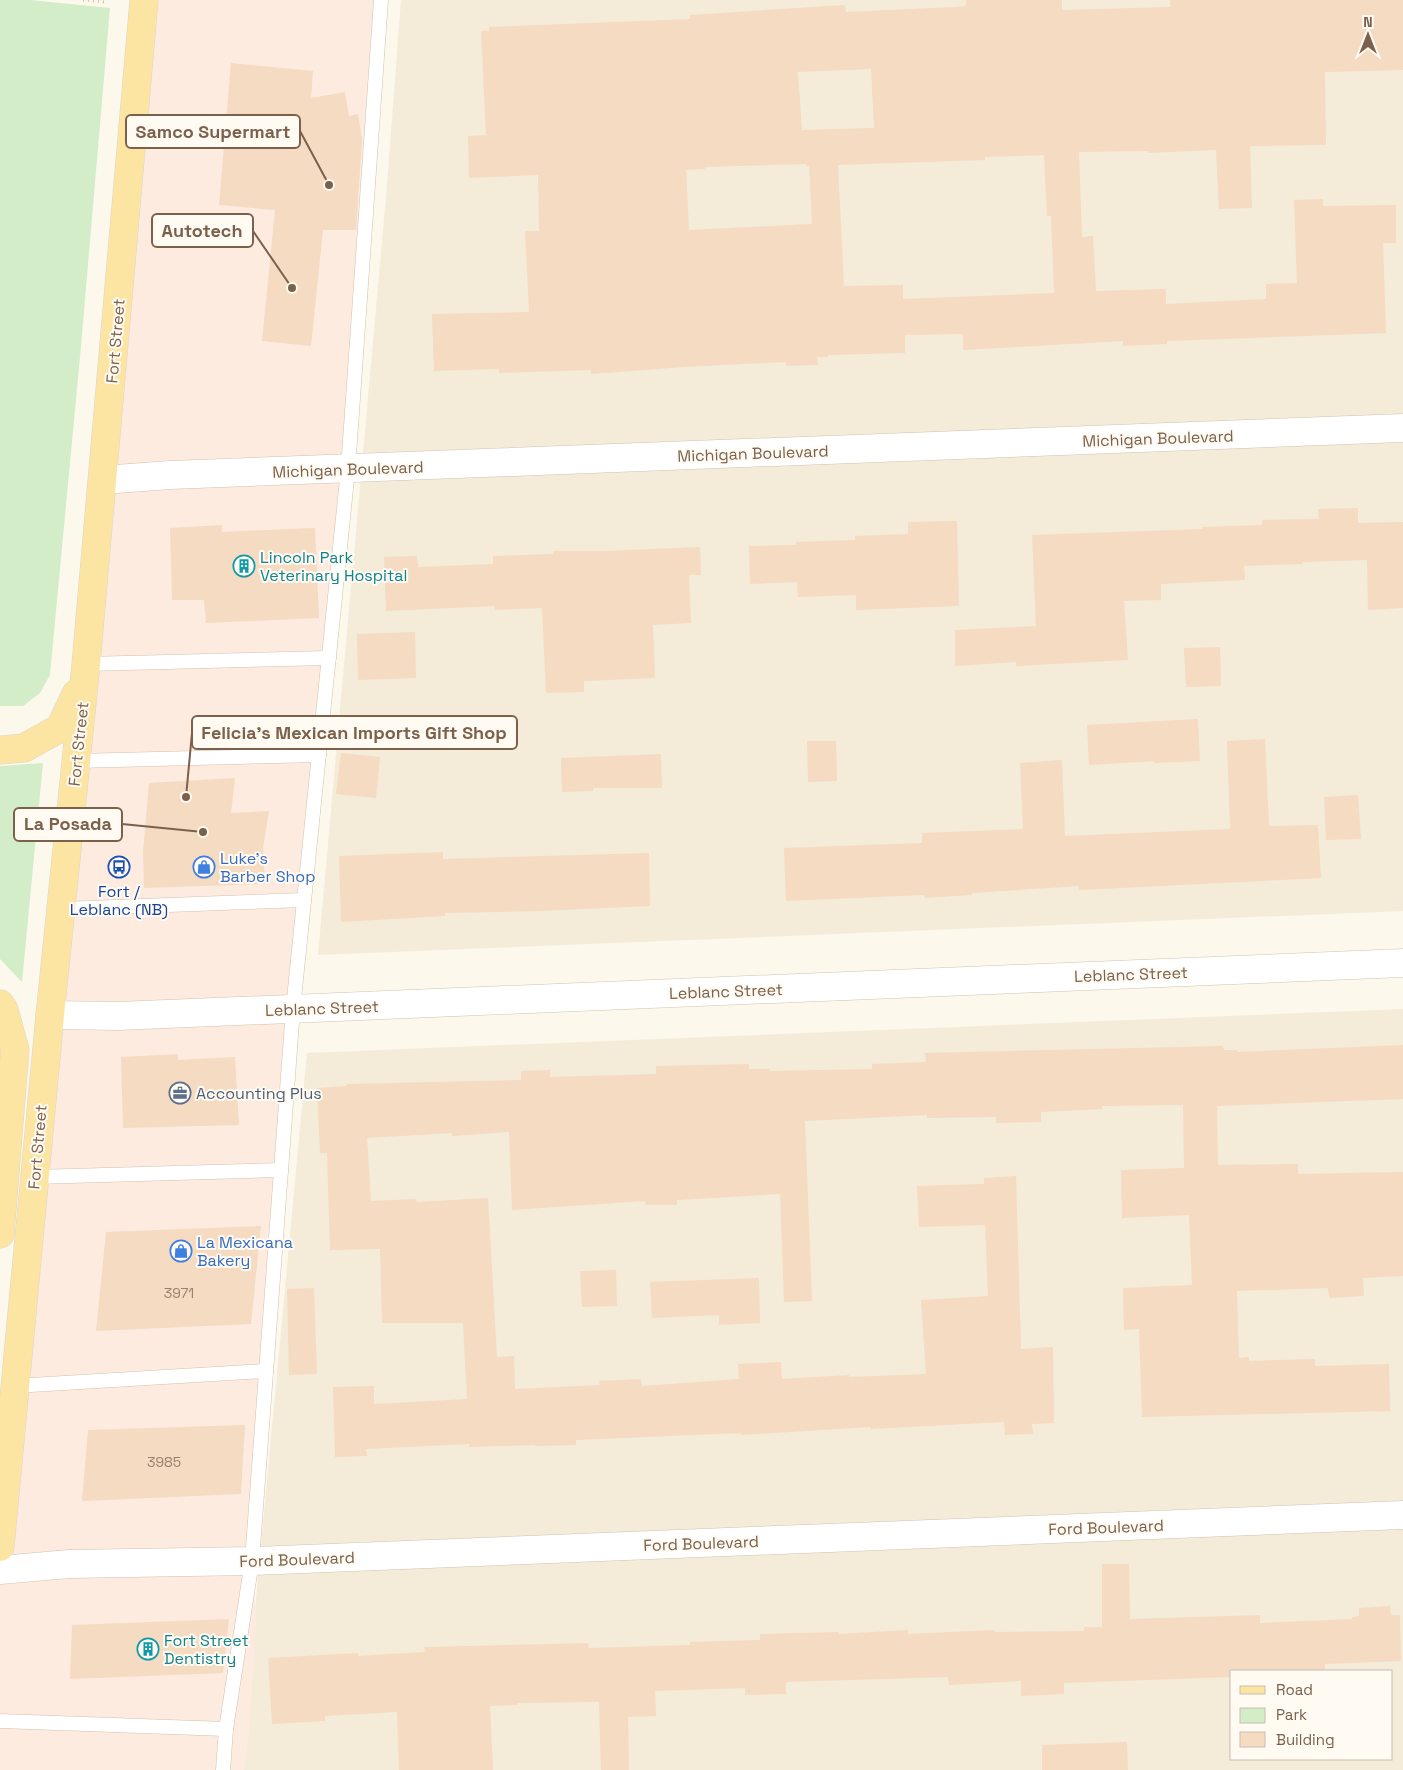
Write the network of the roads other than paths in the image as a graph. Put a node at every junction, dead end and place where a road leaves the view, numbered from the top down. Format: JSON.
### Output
{"nodes":[{"id":1,"x":144,"y":0,"type":"edge"},
{"id":2,"x":381,"y":0,"type":"edge"},
{"id":3,"x":1403,"y":428,"type":"edge"},
{"id":4,"x":348,"y":469,"type":"junction"},
{"id":5,"x":103,"y":480,"type":"junction"},
{"id":6,"x":329,"y":658,"type":"junction"},
{"id":7,"x":86,"y":669,"type":"junction"},
{"id":8,"x":0,"y":750,"type":"edge"},
{"id":9,"x":319,"y":756,"type":"junction"},
{"id":10,"x":76,"y":761,"type":"junction"},
{"id":11,"x":304,"y":900,"type":"junction"},
{"id":12,"x":61,"y":909,"type":"junction"},
{"id":13,"x":1403,"y":963,"type":"edge"},
{"id":14,"x":0,"y":1004,"type":"edge"},
{"id":15,"x":293,"y":1009,"type":"junction"},
{"id":16,"x":50,"y":1015,"type":"junction"},
{"id":17,"x":281,"y":1170,"type":"junction"},
{"id":18,"x":34,"y":1177,"type":"junction"},
{"id":19,"x":0,"y":1234,"type":"edge"},
{"id":20,"x":266,"y":1371,"type":"junction"},
{"id":21,"x":14,"y":1386,"type":"junction"},
{"id":22,"x":1403,"y":1515,"type":"edge"},
{"id":23,"x":0,"y":1547,"type":"edge"},
{"id":24,"x":252,"y":1562,"type":"junction"},
{"id":25,"x":0,"y":1570,"type":"edge"},
{"id":26,"x":0,"y":1721,"type":"edge"},
{"id":27,"x":226,"y":1729,"type":"junction"},
{"id":28,"x":223,"y":1770,"type":"edge"}],
"edges":[{"from":1,"to":5,"type":"main road","name":"Fort Street"},
{"from":2,"to":4,"type":"lane"},
{"from":3,"to":4,"type":"street","name":"Michigan Boulevard"},
{"from":4,"to":5,"type":"street","name":"Michigan Boulevard"},
{"from":4,"to":6,"type":"lane"},
{"from":5,"to":7,"type":"main road","name":"Fort Street"},
{"from":6,"to":7,"type":"lane"},
{"from":6,"to":9,"type":"lane"},
{"from":7,"to":8,"type":"main road"},
{"from":7,"to":10,"type":"main road","name":"Fort Street"},
{"from":9,"to":10,"type":"lane"},
{"from":9,"to":11,"type":"lane"},
{"from":10,"to":12,"type":"main road","name":"Fort Street"},
{"from":11,"to":12,"type":"lane"},
{"from":11,"to":15,"type":"lane"},
{"from":12,"to":16,"type":"main road","name":"Fort Street"},
{"from":13,"to":15,"type":"street","name":"Leblanc Street"},
{"from":14,"to":19,"type":"main road"},
{"from":15,"to":16,"type":"street","name":"Leblanc Street"},
{"from":15,"to":17,"type":"lane"},
{"from":16,"to":18,"type":"main road","name":"Fort Street"},
{"from":17,"to":18,"type":"lane"},
{"from":17,"to":20,"type":"lane"},
{"from":18,"to":21,"type":"main road","name":"Fort Street"},
{"from":20,"to":21,"type":"lane"},
{"from":20,"to":24,"type":"lane"},
{"from":21,"to":23,"type":"main road","name":"Fort Street"},
{"from":22,"to":24,"type":"street","name":"Ford Boulevard"},
{"from":24,"to":25,"type":"street","name":"Ford Boulevard"},
{"from":24,"to":27,"type":"lane"},
{"from":26,"to":27,"type":"lane"},
{"from":27,"to":28,"type":"lane"}]}
